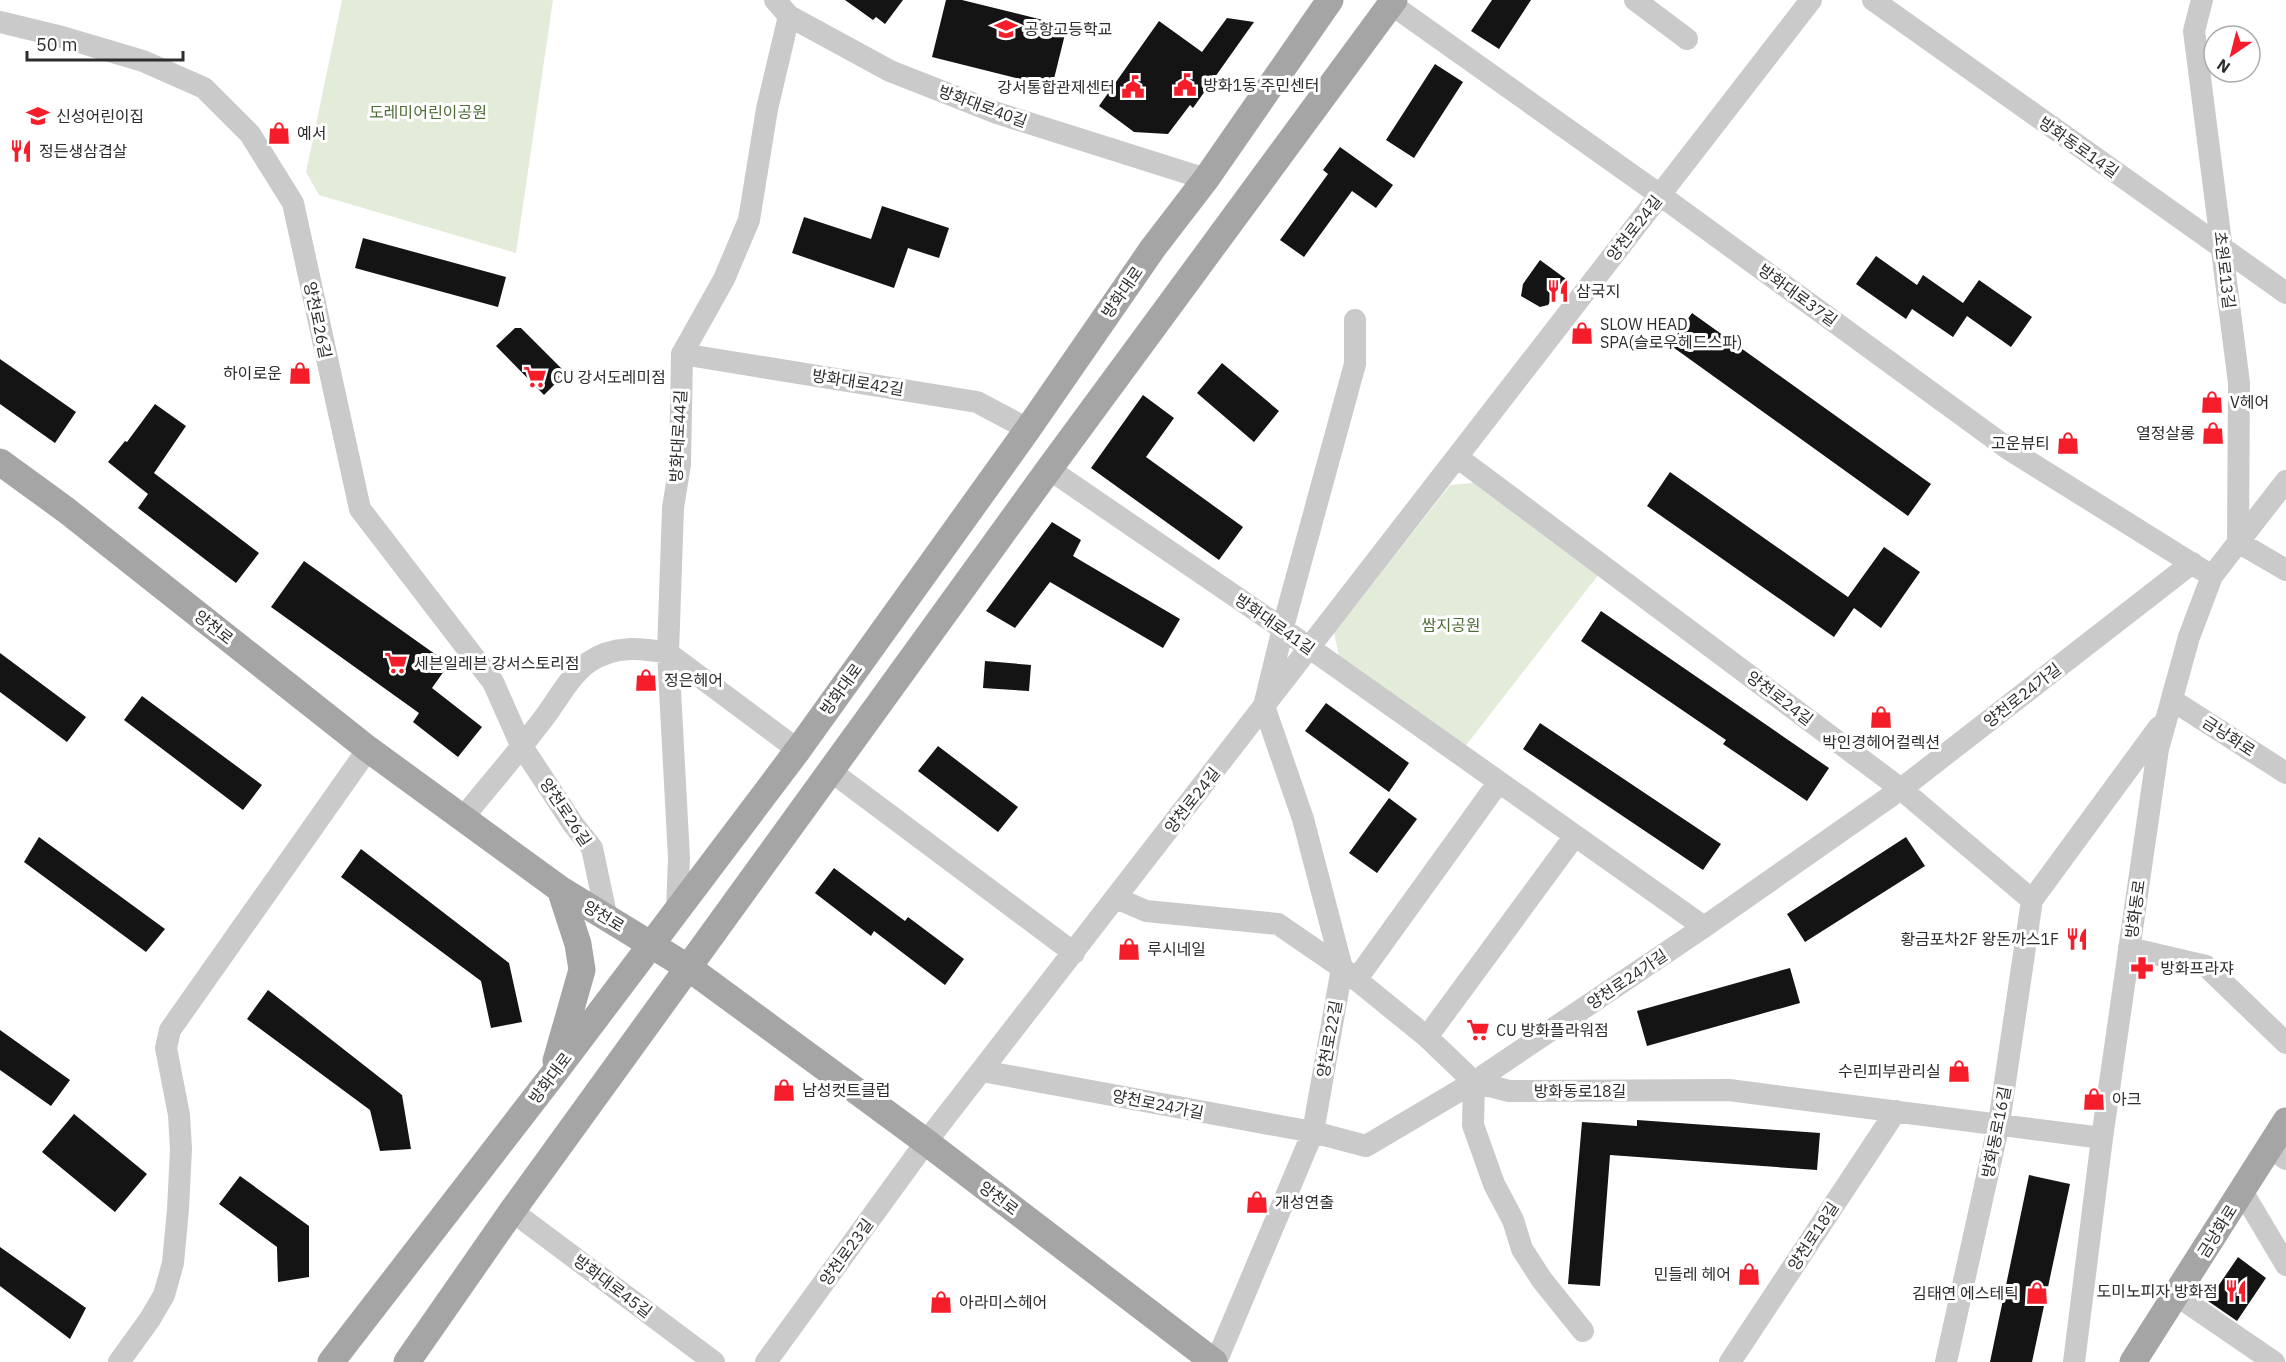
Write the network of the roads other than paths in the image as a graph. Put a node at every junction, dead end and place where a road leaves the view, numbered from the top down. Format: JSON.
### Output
{"nodes":[{"id":1,"x":1330,"y":0,"type":"edge"},
{"id":2,"x":1635,"y":0,"type":"edge"},
{"id":3,"x":1811,"y":0,"type":"edge"},
{"id":4,"x":1873,"y":0,"type":"edge"},
{"id":5,"x":2202,"y":0,"type":"edge"},
{"id":6,"x":1392,"y":2,"type":"edge"},
{"id":7,"x":782,"y":8,"type":"edge"},
{"id":8,"x":0,"y":22,"type":"edge"},
{"id":9,"x":1687,"y":39,"type":"dead end"},
{"id":10,"x":1206,"y":179,"type":"junction"},
{"id":11,"x":1660,"y":195,"type":"junction"},
{"id":12,"x":2222,"y":249,"type":"junction"},
{"id":13,"x":2286,"y":293,"type":"edge"},
{"id":14,"x":1355,"y":320,"type":"dead end"},
{"id":15,"x":682,"y":354,"type":"junction"},
{"id":16,"x":1028,"y":429,"type":"junction"},
{"id":17,"x":1457,"y":457,"type":"junction"},
{"id":18,"x":0,"y":462,"type":"edge"},
{"id":19,"x":1049,"y":469,"type":"junction"},
{"id":20,"x":2286,"y":481,"type":"edge"},
{"id":21,"x":2238,"y":542,"type":"junction"},
{"id":22,"x":2192,"y":563,"type":"junction"},
{"id":23,"x":2286,"y":570,"type":"edge"},
{"id":24,"x":2212,"y":576,"type":"junction"},
{"id":25,"x":1283,"y":628,"type":"junction"},
{"id":26,"x":1310,"y":648,"type":"junction"},
{"id":27,"x":668,"y":653,"type":"junction"},
{"id":28,"x":1264,"y":706,"type":"junction"},
{"id":29,"x":2169,"y":707,"type":"junction"},
{"id":30,"x":521,"y":745,"type":"junction"},
{"id":31,"x":368,"y":749,"type":"junction"},
{"id":32,"x":798,"y":750,"type":"junction"},
{"id":33,"x":832,"y":772,"type":"junction"},
{"id":34,"x":2286,"y":773,"type":"edge"},
{"id":35,"x":1498,"y":783,"type":"junction"},
{"id":36,"x":1901,"y":789,"type":"junction"},
{"id":37,"x":462,"y":818,"type":"junction"},
{"id":38,"x":1575,"y":837,"type":"junction"},
{"id":39,"x":560,"y":889,"type":"junction"},
{"id":40,"x":1116,"y":898,"type":"junction"},
{"id":41,"x":2032,"y":900,"type":"junction"},
{"id":42,"x":677,"y":911,"type":"junction"},
{"id":43,"x":607,"y":919,"type":"junction"},
{"id":44,"x":1704,"y":927,"type":"junction"},
{"id":45,"x":651,"y":943,"type":"junction"},
{"id":46,"x":2129,"y":948,"type":"junction"},
{"id":47,"x":1074,"y":952,"type":"junction"},
{"id":48,"x":689,"y":968,"type":"junction"},
{"id":49,"x":1349,"y":974,"type":"junction"},
{"id":50,"x":1427,"y":1037,"type":"junction"},
{"id":51,"x":2286,"y":1044,"type":"edge"},
{"id":52,"x":982,"y":1071,"type":"junction"},
{"id":53,"x":552,"y":1076,"type":"junction"},
{"id":54,"x":1474,"y":1082,"type":"junction"},
{"id":55,"x":1896,"y":1111,"type":"junction"},
{"id":56,"x":2286,"y":1121,"type":"edge"},
{"id":57,"x":1999,"y":1123,"type":"junction"},
{"id":58,"x":1313,"y":1132,"type":"junction"},
{"id":59,"x":2102,"y":1138,"type":"junction"},
{"id":60,"x":926,"y":1142,"type":"junction"},
{"id":61,"x":2278,"y":1153,"type":"edge"},
{"id":62,"x":2242,"y":1191,"type":"junction"},
{"id":63,"x":512,"y":1211,"type":"junction"},
{"id":64,"x":2286,"y":1265,"type":"edge"},
{"id":65,"x":2176,"y":1295,"type":"junction"},
{"id":66,"x":1583,"y":1331,"type":"dead end"},
{"id":67,"x":119,"y":1362,"type":"edge"},
{"id":68,"x":331,"y":1362,"type":"edge"},
{"id":69,"x":406,"y":1362,"type":"edge"},
{"id":70,"x":714,"y":1362,"type":"edge"},
{"id":71,"x":766,"y":1362,"type":"edge"},
{"id":72,"x":1215,"y":1362,"type":"edge"},
{"id":73,"x":1730,"y":1362,"type":"edge"},
{"id":74,"x":1946,"y":1362,"type":"edge"},
{"id":75,"x":2074,"y":1362,"type":"edge"},
{"id":76,"x":2133,"y":1362,"type":"edge"},
{"id":77,"x":2274,"y":1362,"type":"edge"}],
"edges":[{"from":1,"to":10,"type":"main road","name":"방화대로"},
{"from":2,"to":9,"type":"street"},
{"from":3,"to":11,"type":"street","name":"양천로24길"},
{"from":4,"to":12,"type":"street","name":"방화동로14길"},
{"from":5,"to":12,"type":"street","name":"초원로13길"},
{"from":6,"to":11,"type":"street","name":"방화대로37길"},
{"from":6,"to":19,"type":"main road"},
{"from":7,"to":10,"type":"street","name":"방화대로40길"},
{"from":7,"to":15,"type":"street","name":"방화대로44길"},
{"from":8,"to":30,"type":"street","name":"양천로26길"},
{"from":10,"to":16,"type":"main road","name":"방화대로"},
{"from":11,"to":17,"type":"street","name":"양천로24길"},
{"from":11,"to":22,"type":"street","name":"방화대로37길"},
{"from":12,"to":13,"type":"street","name":"방화동로14길"},
{"from":12,"to":21,"type":"street","name":"초원로13길"},
{"from":14,"to":25,"type":"street"},
{"from":15,"to":16,"type":"street","name":"방화대로42길"},
{"from":15,"to":27,"type":"street","name":"방화대로44길"},
{"from":16,"to":32,"type":"main road","name":"방화대로"},
{"from":17,"to":26,"type":"street","name":"양천로24길"},
{"from":17,"to":36,"type":"street","name":"양천로24길"},
{"from":18,"to":31,"type":"main road","name":"양천로"},
{"from":19,"to":25,"type":"street","name":"방화대로41길"},
{"from":19,"to":33,"type":"main road"},
{"from":20,"to":21,"type":"street","name":"방화동로"},
{"from":21,"to":23,"type":"street"},
{"from":21,"to":24,"type":"street","name":"방화동로"},
{"from":22,"to":24,"type":"street","name":"방화대로37길"},
{"from":22,"to":36,"type":"street","name":"양천로24가길"},
{"from":24,"to":29,"type":"street","name":"방화동로"},
{"from":25,"to":26,"type":"street","name":"방화대로41길"},
{"from":25,"to":28,"type":"street"},
{"from":26,"to":28,"type":"street","name":"양천로24길"},
{"from":26,"to":35,"type":"street","name":"방화대로41길"},
{"from":27,"to":30,"type":"street"},
{"from":27,"to":32,"type":"street"},
{"from":27,"to":42,"type":"street","name":"방화대로44길"},
{"from":28,"to":40,"type":"street","name":"양천로24길"},
{"from":28,"to":49,"type":"street","name":"양천로22길"},
{"from":29,"to":34,"type":"street","name":"금낭화로"},
{"from":29,"to":41,"type":"street","name":"방화동로16길"},
{"from":29,"to":46,"type":"street","name":"방화동로"},
{"from":30,"to":37,"type":"street"},
{"from":30,"to":43,"type":"street","name":"양천로26길"},
{"from":31,"to":37,"type":"main road","name":"양천로"},
{"from":31,"to":67,"type":"street"},
{"from":32,"to":42,"type":"main road","name":"방화대로"},
{"from":33,"to":47,"type":"street"},
{"from":33,"to":48,"type":"main road"},
{"from":35,"to":38,"type":"street","name":"방화대로41길"},
{"from":35,"to":49,"type":"street"},
{"from":36,"to":41,"type":"street"},
{"from":36,"to":44,"type":"street","name":"양천로24가길"},
{"from":37,"to":39,"type":"main road","name":"양천로"},
{"from":38,"to":44,"type":"street","name":"방화대로41길"},
{"from":38,"to":50,"type":"street"},
{"from":39,"to":43,"type":"main road","name":"양천로"},
{"from":39,"to":53,"type":"main road"},
{"from":40,"to":47,"type":"street","name":"양천로24길"},
{"from":40,"to":49,"type":"street","name":"방화동로18길"},
{"from":41,"to":57,"type":"street","name":"방화동로16길"},
{"from":42,"to":45,"type":"main road","name":"방화대로"},
{"from":43,"to":45,"type":"main road","name":"양천로"},
{"from":44,"to":54,"type":"street","name":"양천로24가길"},
{"from":45,"to":48,"type":"main road","name":"양천로"},
{"from":45,"to":53,"type":"main road","name":"방화대로"},
{"from":46,"to":51,"type":"street"},
{"from":46,"to":59,"type":"street","name":"방화동로"},
{"from":47,"to":52,"type":"street","name":"양천로24길"},
{"from":48,"to":60,"type":"main road","name":"양천로"},
{"from":48,"to":63,"type":"main road"},
{"from":49,"to":50,"type":"street","name":"방화동로18길"},
{"from":49,"to":58,"type":"street","name":"양천로22길"},
{"from":50,"to":54,"type":"street","name":"방화동로18길"},
{"from":52,"to":58,"type":"street","name":"양천로24가길"},
{"from":52,"to":60,"type":"street","name":"양천로24길"},
{"from":53,"to":68,"type":"main road","name":"방화대로"},
{"from":54,"to":55,"type":"street","name":"방화동로18길"},
{"from":54,"to":58,"type":"street","name":"양천로24가길"},
{"from":54,"to":66,"type":"street"},
{"from":55,"to":57,"type":"street","name":"방화동로18길"},
{"from":55,"to":73,"type":"street","name":"양천로18길"},
{"from":56,"to":61,"type":"main road","name":"금낭화로"},
{"from":57,"to":59,"type":"street","name":"방화동로18길"},
{"from":57,"to":74,"type":"street","name":"방화동로16길"},
{"from":58,"to":72,"type":"street","name":"양천로22길"},
{"from":59,"to":75,"type":"street","name":"방화동로"},
{"from":60,"to":71,"type":"street","name":"양천로23길"},
{"from":60,"to":72,"type":"main road","name":"양천로"},
{"from":61,"to":62,"type":"main road","name":"금낭화로"},
{"from":62,"to":64,"type":"street","name":"금낭화로"},
{"from":62,"to":65,"type":"main road","name":"금낭화로"},
{"from":63,"to":69,"type":"main road"},
{"from":63,"to":70,"type":"street","name":"방화대로45길"},
{"from":65,"to":76,"type":"main road","name":"금낭화로"},
{"from":65,"to":77,"type":"street"}]}
